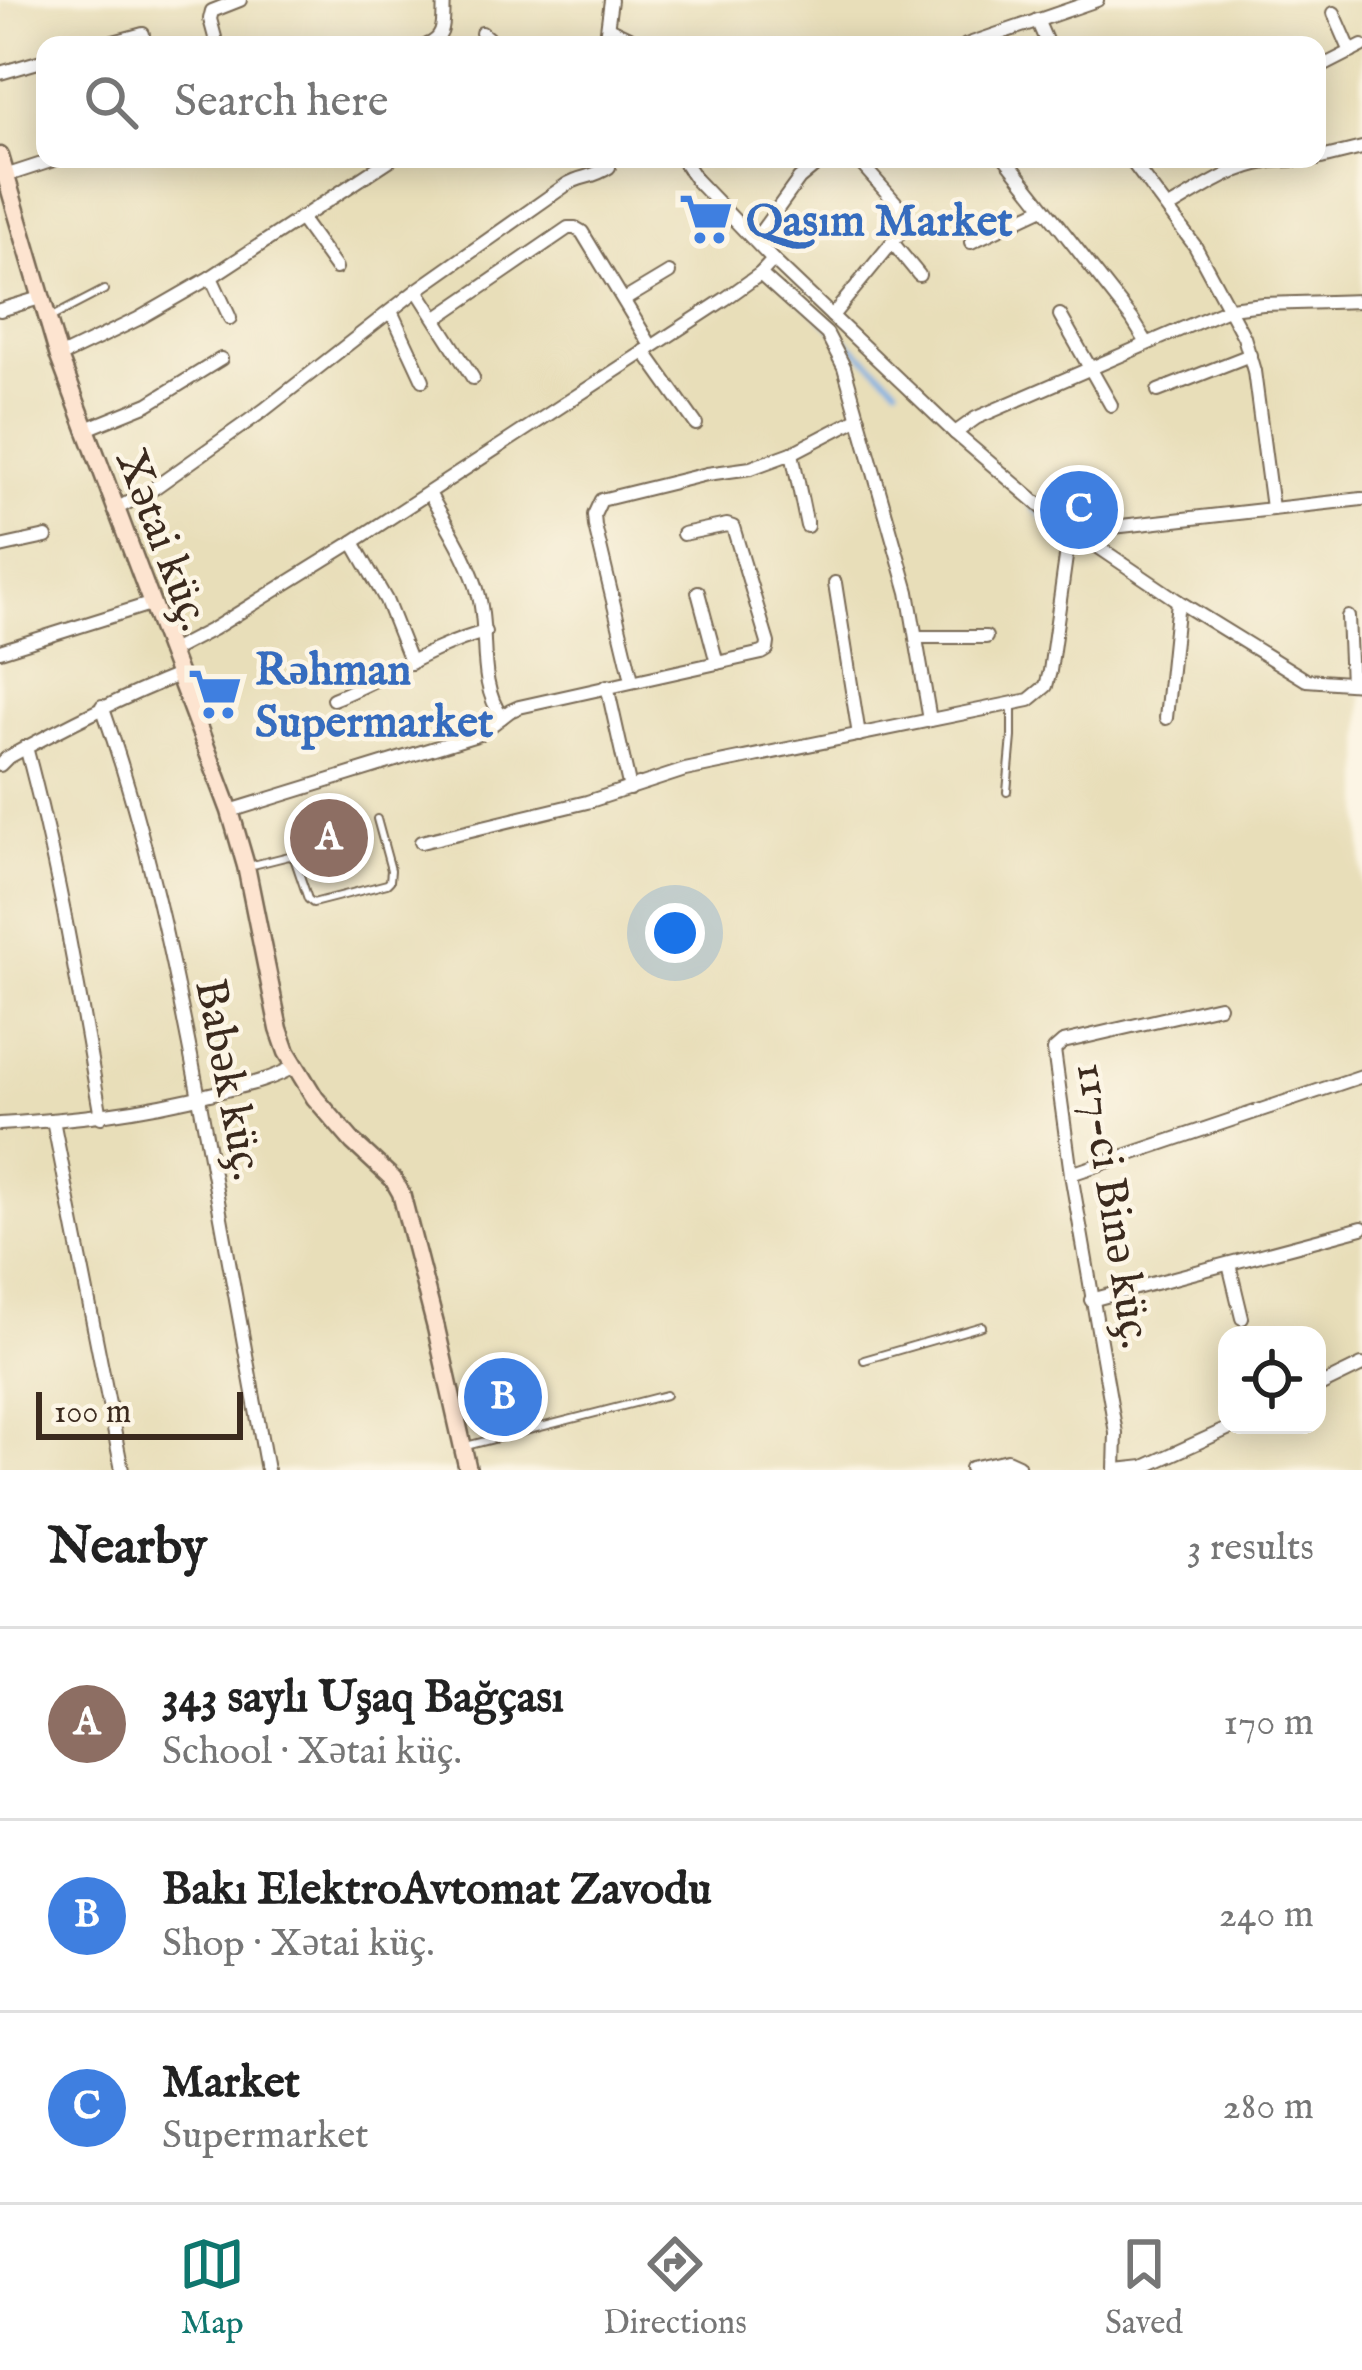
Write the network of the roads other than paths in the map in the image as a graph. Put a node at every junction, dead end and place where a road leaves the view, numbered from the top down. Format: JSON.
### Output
{"nodes":[{"id":1,"x":240,"y":0,"type":"edge"},
{"id":2,"x":444,"y":0,"type":"edge"},
{"id":3,"x":611,"y":0,"type":"edge"},
{"id":4,"x":1097,"y":0,"type":"edge"},
{"id":5,"x":1334,"y":13,"type":"dead end"},
{"id":6,"x":1037,"y":20,"type":"junction"},
{"id":7,"x":608,"y":28,"type":"junction"},
{"id":8,"x":482,"y":33,"type":"dead end"},
{"id":9,"x":143,"y":34,"type":"dead end"},
{"id":10,"x":135,"y":36,"type":"edge"},
{"id":11,"x":215,"y":36,"type":"edge"},
{"id":12,"x":441,"y":36,"type":"edge"},
{"id":13,"x":486,"y":36,"type":"edge"},
{"id":14,"x":607,"y":36,"type":"edge"},
{"id":15,"x":625,"y":36,"type":"edge"},
{"id":16,"x":992,"y":36,"type":"edge"},
{"id":17,"x":1044,"y":36,"type":"edge"},
{"id":18,"x":1356,"y":49,"type":"edge"},
{"id":19,"x":36,"y":63,"type":"edge"},
{"id":20,"x":1326,"y":64,"type":"edge"},
{"id":21,"x":0,"y":73,"type":"edge"},
{"id":22,"x":1362,"y":148,"type":"edge"},
{"id":23,"x":1326,"y":157,"type":"edge"},
{"id":24,"x":36,"y":164,"type":"edge"},
{"id":25,"x":377,"y":168,"type":"edge"},
{"id":26,"x":608,"y":168,"type":"edge"},
{"id":27,"x":688,"y":168,"type":"edge"},
{"id":28,"x":812,"y":168,"type":"edge"},
{"id":29,"x":865,"y":168,"type":"edge"},
{"id":30,"x":1013,"y":168,"type":"edge"},
{"id":31,"x":1140,"y":168,"type":"edge"},
{"id":32,"x":1245,"y":168,"type":"edge"},
{"id":33,"x":3,"y":173,"type":"edge"},
{"id":34,"x":1042,"y":208,"type":"junction"},
{"id":35,"x":1168,"y":208,"type":"junction"},
{"id":36,"x":300,"y":218,"type":"junction"},
{"id":37,"x":755,"y":240,"type":"junction"},
{"id":38,"x":892,"y":242,"type":"junction"},
{"id":39,"x":971,"y":242,"type":"dead end"},
{"id":40,"x":773,"y":260,"type":"junction"},
{"id":41,"x":336,"y":268,"type":"dead end"},
{"id":42,"x":669,"y":273,"type":"dead end"},
{"id":43,"x":760,"y":274,"type":"junction"},
{"id":44,"x":919,"y":275,"type":"dead end"},
{"id":45,"x":211,"y":277,"type":"junction"},
{"id":46,"x":104,"y":290,"type":"dead end"},
{"id":47,"x":417,"y":290,"type":"junction"},
{"id":48,"x":40,"y":298,"type":"junction"},
{"id":49,"x":624,"y":300,"type":"junction"},
{"id":50,"x":1362,"y":301,"type":"edge"},
{"id":51,"x":1230,"y":308,"type":"junction"},
{"id":52,"x":0,"y":310,"type":"edge"},
{"id":53,"x":391,"y":311,"type":"junction"},
{"id":54,"x":1060,"y":314,"type":"dead end"},
{"id":55,"x":832,"y":316,"type":"junction"},
{"id":56,"x":230,"y":318,"type":"dead end"},
{"id":57,"x":437,"y":318,"type":"junction"},
{"id":58,"x":46,"y":320,"type":"junction"},
{"id":59,"x":1147,"y":343,"type":"junction"},
{"id":60,"x":648,"y":349,"type":"junction"},
{"id":61,"x":1250,"y":355,"type":"junction"},
{"id":62,"x":59,"y":358,"type":"junction"},
{"id":63,"x":221,"y":359,"type":"dead end"},
{"id":64,"x":1091,"y":367,"type":"junction"},
{"id":65,"x":472,"y":379,"type":"dead end"},
{"id":66,"x":423,"y":380,"type":"dead end"},
{"id":67,"x":1158,"y":391,"type":"dead end"},
{"id":68,"x":1111,"y":406,"type":"dead end"},
{"id":69,"x":859,"y":418,"type":"junction"},
{"id":70,"x":696,"y":424,"type":"dead end"},
{"id":71,"x":84,"y":430,"type":"junction"},
{"id":72,"x":955,"y":433,"type":"junction"},
{"id":73,"x":792,"y":453,"type":"junction"},
{"id":74,"x":429,"y":493,"type":"junction"},
{"id":75,"x":1362,"y":499,"type":"edge"},
{"id":76,"x":1272,"y":508,"type":"junction"},
{"id":77,"x":114,"y":509,"type":"junction"},
{"id":78,"x":807,"y":526,"type":"dead end"},
{"id":79,"x":1076,"y":531,"type":"junction"},
{"id":80,"x":683,"y":534,"type":"dead end"},
{"id":81,"x":46,"y":537,"type":"dead end"},
{"id":82,"x":1,"y":542,"type":"edge"},
{"id":83,"x":353,"y":542,"type":"junction"},
{"id":84,"x":836,"y":583,"type":"dead end"},
{"id":85,"x":698,"y":592,"type":"dead end"},
{"id":86,"x":1178,"y":601,"type":"junction"},
{"id":87,"x":150,"y":604,"type":"junction"},
{"id":88,"x":1348,"y":617,"type":"dead end"},
{"id":89,"x":485,"y":632,"type":"junction"},
{"id":90,"x":986,"y":637,"type":"dead end"},
{"id":91,"x":916,"y":638,"type":"junction"},
{"id":92,"x":0,"y":651,"type":"edge"},
{"id":93,"x":169,"y":652,"type":"junction"},
{"id":94,"x":411,"y":663,"type":"junction"},
{"id":95,"x":717,"y":663,"type":"junction"},
{"id":96,"x":178,"y":675,"type":"junction"},
{"id":97,"x":632,"y":680,"type":"junction"},
{"id":98,"x":1356,"y":684,"type":"edge"},
{"id":99,"x":607,"y":686,"type":"junction"},
{"id":100,"x":333,"y":699,"type":"dead end"},
{"id":101,"x":1012,"y":704,"type":"junction"},
{"id":102,"x":102,"y":706,"type":"junction"},
{"id":103,"x":502,"y":717,"type":"junction"},
{"id":104,"x":1166,"y":718,"type":"dead end"},
{"id":105,"x":930,"y":720,"type":"junction"},
{"id":106,"x":859,"y":735,"type":"junction"},
{"id":107,"x":26,"y":747,"type":"junction"},
{"id":108,"x":1,"y":763,"type":"edge"},
{"id":109,"x":630,"y":789,"type":"junction"},
{"id":110,"x":1007,"y":791,"type":"dead end"},
{"id":111,"x":230,"y":811,"type":"junction"},
{"id":112,"x":376,"y":819,"type":"dead end"},
{"id":113,"x":421,"y":842,"type":"dead end"},
{"id":114,"x":246,"y":866,"type":"junction"},
{"id":115,"x":1219,"y":1006,"type":"dead end"},
{"id":116,"x":295,"y":1066,"type":"junction"},
{"id":117,"x":1362,"y":1076,"type":"edge"},
{"id":118,"x":199,"y":1097,"type":"junction"},
{"id":119,"x":101,"y":1117,"type":"junction"},
{"id":120,"x":53,"y":1120,"type":"junction"},
{"id":121,"x":0,"y":1124,"type":"edge"},
{"id":122,"x":1071,"y":1174,"type":"junction"},
{"id":123,"x":1362,"y":1228,"type":"edge"},
{"id":124,"x":1229,"y":1264,"type":"junction"},
{"id":125,"x":1091,"y":1300,"type":"junction"},
{"id":126,"x":1242,"y":1318,"type":"dead end"},
{"id":127,"x":982,"y":1326,"type":"dead end"},
{"id":128,"x":864,"y":1360,"type":"dead end"},
{"id":129,"x":1362,"y":1365,"type":"edge"},
{"id":130,"x":1326,"y":1383,"type":"edge"},
{"id":131,"x":666,"y":1395,"type":"dead end"},
{"id":132,"x":1218,"y":1433,"type":"edge"},
{"id":133,"x":463,"y":1447,"type":"junction"},
{"id":134,"x":970,"y":1468,"type":"edge"},
{"id":135,"x":122,"y":1470,"type":"edge"},
{"id":136,"x":268,"y":1470,"type":"edge"},
{"id":137,"x":468,"y":1470,"type":"edge"},
{"id":138,"x":1019,"y":1470,"type":"edge"},
{"id":139,"x":1116,"y":1470,"type":"edge"}],
"edges":[{"from":1,"to":11,"type":"street"},
{"from":2,"to":12,"type":"street"},
{"from":3,"to":7,"type":"street"},
{"from":4,"to":6,"type":"street"},
{"from":5,"to":18,"type":"street"},
{"from":6,"to":16,"type":"street"},
{"from":6,"to":17,"type":"street"},
{"from":7,"to":14,"type":"street"},
{"from":7,"to":15,"type":"street"},
{"from":8,"to":13,"type":"street"},
{"from":9,"to":10,"type":"street"},
{"from":18,"to":20,"type":"street"},
{"from":19,"to":21,"type":"street"},
{"from":22,"to":23,"type":"street"},
{"from":24,"to":33,"type":"street"},
{"from":25,"to":36,"type":"street"},
{"from":26,"to":47,"type":"street"},
{"from":27,"to":37,"type":"street"},
{"from":28,"to":37,"type":"street"},
{"from":29,"to":38,"type":"street"},
{"from":30,"to":34,"type":"street"},
{"from":31,"to":35,"type":"street"},
{"from":32,"to":35,"type":"street"},
{"from":33,"to":48,"type":"street","name":"Xətai küç."},
{"from":34,"to":39,"type":"street"},
{"from":34,"to":59,"type":"street"},
{"from":35,"to":51,"type":"street"},
{"from":36,"to":41,"type":"street"},
{"from":36,"to":45,"type":"street"},
{"from":37,"to":40,"type":"street"},
{"from":38,"to":44,"type":"street"},
{"from":38,"to":55,"type":"street"},
{"from":40,"to":43,"type":"street"},
{"from":40,"to":55,"type":"street"},
{"from":42,"to":49,"type":"street"},
{"from":43,"to":60,"type":"street"},
{"from":43,"to":69,"type":"street"},
{"from":45,"to":56,"type":"street"},
{"from":45,"to":62,"type":"street"},
{"from":46,"to":58,"type":"lane"},
{"from":47,"to":53,"type":"street"},
{"from":47,"to":57,"type":"street"},
{"from":48,"to":52,"type":"street"},
{"from":48,"to":58,"type":"street","name":"Xətai küç."},
{"from":49,"to":57,"type":"street"},
{"from":49,"to":60,"type":"street"},
{"from":50,"to":51,"type":"street"},
{"from":51,"to":59,"type":"street"},
{"from":51,"to":61,"type":"street"},
{"from":53,"to":66,"type":"street"},
{"from":53,"to":77,"type":"street"},
{"from":54,"to":64,"type":"street"},
{"from":55,"to":72,"type":"street"},
{"from":57,"to":65,"type":"street"},
{"from":58,"to":62,"type":"street","name":"Xətai küç."},
{"from":59,"to":64,"type":"street"},
{"from":60,"to":70,"type":"street"},
{"from":60,"to":74,"type":"street"},
{"from":61,"to":67,"type":"street"},
{"from":61,"to":76,"type":"street"},
{"from":62,"to":71,"type":"street","name":"Xətai küç."},
{"from":63,"to":71,"type":"street"},
{"from":64,"to":68,"type":"street"},
{"from":64,"to":72,"type":"street"},
{"from":69,"to":73,"type":"street"},
{"from":69,"to":91,"type":"street"},
{"from":71,"to":77,"type":"street","name":"Xətai küç."},
{"from":72,"to":79,"type":"street"},
{"from":73,"to":78,"type":"street"},
{"from":73,"to":97,"type":"street"},
{"from":74,"to":83,"type":"street"},
{"from":74,"to":89,"type":"street"},
{"from":75,"to":76,"type":"street"},
{"from":76,"to":79,"type":"street"},
{"from":77,"to":87,"type":"street","name":"Xətai küç."},
{"from":79,"to":86,"type":"street"},
{"from":79,"to":101,"type":"street"},
{"from":80,"to":95,"type":"street"},
{"from":81,"to":82,"type":"street"},
{"from":83,"to":93,"type":"street"},
{"from":83,"to":94,"type":"street"},
{"from":84,"to":106,"type":"street"},
{"from":85,"to":95,"type":"street"},
{"from":86,"to":98,"type":"street"},
{"from":86,"to":104,"type":"street"},
{"from":87,"to":92,"type":"street"},
{"from":87,"to":93,"type":"street","name":"Xətai küç."},
{"from":88,"to":98,"type":"street"},
{"from":89,"to":94,"type":"street"},
{"from":89,"to":103,"type":"street"},
{"from":90,"to":91,"type":"street"},
{"from":91,"to":105,"type":"street"},
{"from":93,"to":96,"type":"street","name":"Xətai küç."},
{"from":94,"to":100,"type":"street"},
{"from":95,"to":97,"type":"street"},
{"from":96,"to":102,"type":"street"},
{"from":96,"to":111,"type":"street","name":"Xətai küç."},
{"from":97,"to":99,"type":"street"},
{"from":99,"to":103,"type":"street"},
{"from":99,"to":109,"type":"street"},
{"from":101,"to":105,"type":"street"},
{"from":101,"to":110,"type":"lane"},
{"from":102,"to":107,"type":"street"},
{"from":102,"to":118,"type":"street","name":"Babək küç."},
{"from":103,"to":111,"type":"street"},
{"from":105,"to":106,"type":"street"},
{"from":106,"to":109,"type":"street"},
{"from":107,"to":108,"type":"street"},
{"from":107,"to":119,"type":"street"},
{"from":109,"to":113,"type":"street"},
{"from":111,"to":114,"type":"street","name":"Xətai küç."},
{"from":112,"to":114,"type":"lane"},
{"from":114,"to":116,"type":"street","name":"Xətai küç."},
{"from":115,"to":122,"type":"street","name":"117-ci Binə küç."},
{"from":116,"to":118,"type":"street"},
{"from":116,"to":133,"type":"street","name":"Xətai küç."},
{"from":117,"to":122,"type":"street"},
{"from":118,"to":119,"type":"street"},
{"from":118,"to":136,"type":"street","name":"Babək küç."},
{"from":119,"to":120,"type":"street"},
{"from":120,"to":121,"type":"street"},
{"from":120,"to":135,"type":"street"},
{"from":122,"to":125,"type":"street","name":"117-ci Binə küç."},
{"from":123,"to":124,"type":"street"},
{"from":124,"to":125,"type":"street"},
{"from":124,"to":126,"type":"street"},
{"from":125,"to":139,"type":"street","name":"117-ci Binə küç."},
{"from":127,"to":128,"type":"lane"},
{"from":129,"to":130,"type":"street"},
{"from":131,"to":133,"type":"lane"},
{"from":132,"to":139,"type":"street"},
{"from":133,"to":137,"type":"street","name":"Xətai küç."},
{"from":134,"to":138,"type":"street"}]}
